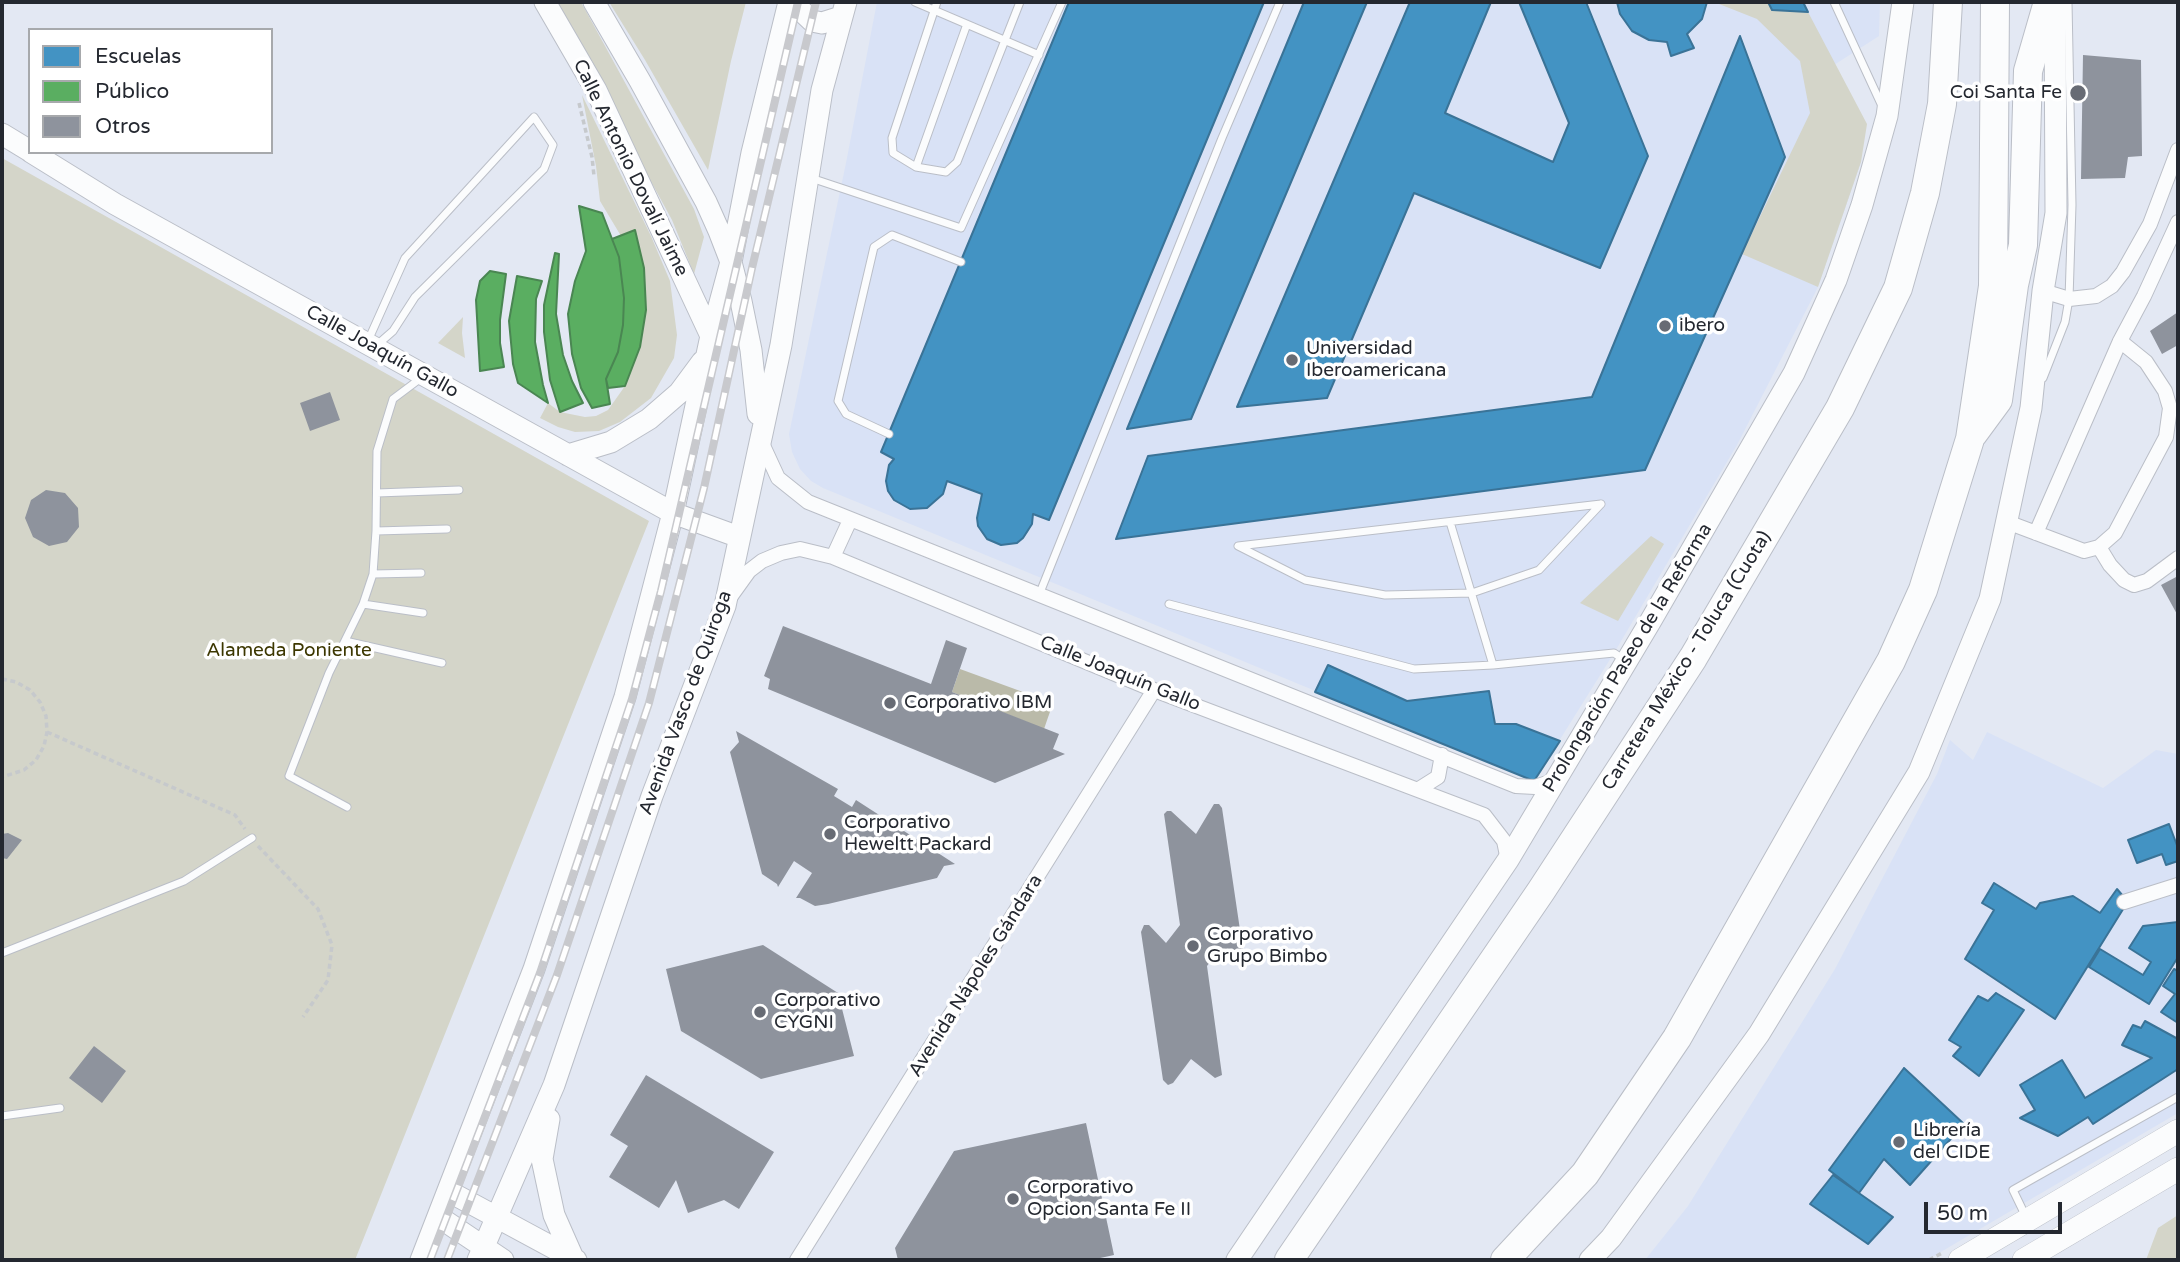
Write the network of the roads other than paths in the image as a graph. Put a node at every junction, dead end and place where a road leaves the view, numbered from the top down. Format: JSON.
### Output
{"nodes":[{"id":1,"x":545,"y":2,"type":"edge"},
{"id":2,"x":594,"y":2,"type":"edge"},
{"id":3,"x":790,"y":2,"type":"edge"},
{"id":4,"x":915,"y":2,"type":"edge"},
{"id":5,"x":937,"y":2,"type":"edge"},
{"id":6,"x":1020,"y":2,"type":"edge"},
{"id":7,"x":1062,"y":2,"type":"edge"},
{"id":8,"x":1280,"y":2,"type":"edge"},
{"id":9,"x":1834,"y":2,"type":"edge"},
{"id":10,"x":1903,"y":2,"type":"edge"},
{"id":11,"x":1948,"y":2,"type":"edge"},
{"id":12,"x":1995,"y":2,"type":"edge"},
{"id":13,"x":2036,"y":2,"type":"edge"},
{"id":14,"x":2049,"y":2,"type":"edge"},
{"id":15,"x":2055,"y":2,"type":"edge"},
{"id":16,"x":2068,"y":2,"type":"edge"},
{"id":17,"x":844,"y":10,"type":"edge"},
{"id":18,"x":934,"y":10,"type":"junction"},
{"id":19,"x":967,"y":24,"type":"junction"},
{"id":20,"x":1004,"y":41,"type":"junction"},
{"id":21,"x":1039,"y":55,"type":"junction"},
{"id":22,"x":2062,"y":61,"type":"junction"},
{"id":23,"x":1887,"y":116,"type":"junction"},
{"id":24,"x":2,"y":134,"type":"edge"},
{"id":25,"x":28,"y":150,"type":"edge"},
{"id":26,"x":2178,"y":150,"type":"edge"},
{"id":27,"x":34,"y":154,"type":"edge"},
{"id":28,"x":916,"y":167,"type":"junction"},
{"id":29,"x":808,"y":177,"type":"junction"},
{"id":30,"x":2178,"y":222,"type":"edge"},
{"id":31,"x":731,"y":262,"type":"junction"},
{"id":32,"x":961,"y":262,"type":"dead end"},
{"id":33,"x":2014,"y":285,"type":"junction"},
{"id":34,"x":2043,"y":291,"type":"junction"},
{"id":35,"x":2069,"y":299,"type":"junction"},
{"id":36,"x":2120,"y":341,"type":"junction"},
{"id":37,"x":371,"y":345,"type":"junction"},
{"id":38,"x":709,"y":345,"type":"junction"},
{"id":39,"x":424,"y":375,"type":"junction"},
{"id":40,"x":2031,"y":408,"type":"junction"},
{"id":41,"x":889,"y":434,"type":"dead end"},
{"id":42,"x":760,"y":439,"type":"junction"},
{"id":43,"x":1970,"y":439,"type":"junction"},
{"id":44,"x":568,"y":455,"type":"junction"},
{"id":45,"x":459,"y":490,"type":"dead end"},
{"id":46,"x":377,"y":494,"type":"junction"},
{"id":47,"x":673,"y":513,"type":"junction"},
{"id":48,"x":850,"y":520,"type":"junction"},
{"id":49,"x":1450,"y":522,"type":"junction"},
{"id":50,"x":2007,"y":522,"type":"junction"},
{"id":51,"x":447,"y":529,"type":"dead end"},
{"id":52,"x":376,"y":531,"type":"junction"},
{"id":53,"x":2036,"y":533,"type":"junction"},
{"id":54,"x":739,"y":537,"type":"junction"},
{"id":55,"x":2099,"y":547,"type":"junction"},
{"id":56,"x":833,"y":557,"type":"junction"},
{"id":57,"x":2178,"y":558,"type":"edge"},
{"id":58,"x":373,"y":573,"type":"junction"},
{"id":59,"x":421,"y":573,"type":"dead end"},
{"id":60,"x":1472,"y":593,"type":"junction"},
{"id":61,"x":1039,"y":595,"type":"junction"},
{"id":62,"x":363,"y":604,"type":"junction"},
{"id":63,"x":1169,"y":604,"type":"dead end"},
{"id":64,"x":724,"y":606,"type":"junction"},
{"id":65,"x":423,"y":613,"type":"dead end"},
{"id":66,"x":345,"y":641,"type":"junction"},
{"id":67,"x":1627,"y":660,"type":"junction"},
{"id":68,"x":442,"y":663,"type":"dead end"},
{"id":69,"x":1493,"y":665,"type":"junction"},
{"id":70,"x":1154,"y":690,"type":"junction"},
{"id":71,"x":1442,"y":755,"type":"junction"},
{"id":72,"x":1556,"y":780,"type":"junction"},
{"id":73,"x":1419,"y":789,"type":"junction"},
{"id":74,"x":347,"y":807,"type":"dead end"},
{"id":75,"x":252,"y":838,"type":"dead end"},
{"id":76,"x":1508,"y":860,"type":"junction"},
{"id":77,"x":2178,"y":885,"type":"edge"},
{"id":78,"x":2124,"y":902,"type":"dead end"},
{"id":79,"x":2,"y":953,"type":"edge"},
{"id":80,"x":555,"y":1085,"type":"junction"},
{"id":81,"x":2178,"y":1097,"type":"edge"},
{"id":82,"x":60,"y":1108,"type":"dead end"},
{"id":83,"x":2,"y":1116,"type":"edge"},
{"id":84,"x":2178,"y":1131,"type":"edge"},
{"id":85,"x":2178,"y":1169,"type":"edge"},
{"id":86,"x":448,"y":1191,"type":"junction"},
{"id":87,"x":439,"y":1217,"type":"junction"},
{"id":88,"x":497,"y":1218,"type":"junction"},
{"id":89,"x":2028,"y":1221,"type":"junction"},
{"id":90,"x":481,"y":1254,"type":"edge"},
{"id":91,"x":1952,"y":1256,"type":"edge"},
{"id":92,"x":574,"y":1259,"type":"edge"},
{"id":93,"x":421,"y":1260,"type":"edge"},
{"id":94,"x":503,"y":1260,"type":"edge"},
{"id":95,"x":797,"y":1260,"type":"edge"},
{"id":96,"x":1237,"y":1260,"type":"edge"},
{"id":97,"x":1289,"y":1260,"type":"edge"},
{"id":98,"x":1505,"y":1260,"type":"edge"},
{"id":99,"x":1590,"y":1260,"type":"edge"},
{"id":100,"x":2024,"y":1260,"type":"edge"}],
"edges":[{"from":1,"to":38,"type":"main road","name":"Calle Antonio Dovalí Jaime"},
{"from":2,"to":31,"type":"main road"},
{"from":3,"to":17,"type":"main road"},
{"from":3,"to":31,"type":"main road"},
{"from":4,"to":18,"type":"lane"},
{"from":5,"to":18,"type":"lane"},
{"from":6,"to":20,"type":"lane"},
{"from":7,"to":21,"type":"lane"},
{"from":8,"to":61,"type":"lane"},
{"from":9,"to":23,"type":"lane"},
{"from":10,"to":23,"type":"main road","name":"Prolongación Paseo de la Reforma"},
{"from":11,"to":97,"type":"highway","name":"Carretera México - Toluca (Cuota)"},
{"from":12,"to":43,"type":"highway"},
{"from":13,"to":33,"type":"highway"},
{"from":14,"to":33,"type":"highway"},
{"from":15,"to":22,"type":"main road"},
{"from":16,"to":22,"type":"lane"},
{"from":17,"to":29,"type":"main road","name":"Avenida Vasco de Quiroga"},
{"from":18,"to":19,"type":"lane"},
{"from":18,"to":28,"type":"lane"},
{"from":19,"to":20,"type":"lane"},
{"from":19,"to":28,"type":"lane"},
{"from":20,"to":21,"type":"lane"},
{"from":20,"to":28,"type":"lane"},
{"from":21,"to":29,"type":"lane"},
{"from":22,"to":34,"type":"main road"},
{"from":22,"to":35,"type":"lane"},
{"from":23,"to":67,"type":"main road","name":"Prolongación Paseo de la Reforma"},
{"from":24,"to":25,"type":"main road","name":"Calle Joaquín Gallo"},
{"from":26,"to":35,"type":"street"},
{"from":27,"to":37,"type":"main road","name":"Calle Joaquín Gallo"},
{"from":29,"to":42,"type":"main road","name":"Avenida Vasco de Quiroga"},
{"from":30,"to":36,"type":"street"},
{"from":31,"to":38,"type":"main road"},
{"from":31,"to":42,"type":"main road"},
{"from":32,"to":41,"type":"lane"},
{"from":33,"to":43,"type":"highway"},
{"from":34,"to":35,"type":"street"},
{"from":34,"to":40,"type":"main road"},
{"from":35,"to":40,"type":"lane"},
{"from":36,"to":53,"type":"street"},
{"from":36,"to":55,"type":"street"},
{"from":37,"to":37,"type":"lane"},
{"from":37,"to":39,"type":"main road","name":"Calle Joaquín Gallo"},
{"from":38,"to":44,"type":"main road"},
{"from":38,"to":47,"type":"main road"},
{"from":39,"to":44,"type":"main road","name":"Calle Joaquín Gallo"},
{"from":39,"to":46,"type":"lane"},
{"from":40,"to":50,"type":"main road"},
{"from":42,"to":48,"type":"street"},
{"from":42,"to":54,"type":"main road","name":"Avenida Vasco de Quiroga"},
{"from":43,"to":98,"type":"highway"},
{"from":44,"to":47,"type":"main road","name":"Calle Joaquín Gallo"},
{"from":45,"to":46,"type":"lane"},
{"from":46,"to":52,"type":"lane"},
{"from":47,"to":54,"type":"main road","name":"Calle Joaquín Gallo"},
{"from":47,"to":86,"type":"main road"},
{"from":48,"to":56,"type":"street"},
{"from":48,"to":61,"type":"street"},
{"from":49,"to":60,"type":"lane"},
{"from":49,"to":60,"type":"lane"},
{"from":49,"to":60,"type":"lane"},
{"from":50,"to":53,"type":"street"},
{"from":50,"to":99,"type":"main road"},
{"from":51,"to":52,"type":"lane"},
{"from":52,"to":58,"type":"lane"},
{"from":53,"to":55,"type":"street"},
{"from":54,"to":64,"type":"main road","name":"Avenida Vasco de Quiroga"},
{"from":55,"to":57,"type":"street"},
{"from":56,"to":64,"type":"street","name":"Calle Joaquín Gallo"},
{"from":56,"to":70,"type":"street","name":"Calle Joaquín Gallo"},
{"from":58,"to":59,"type":"lane"},
{"from":58,"to":62,"type":"lane"},
{"from":60,"to":69,"type":"lane"},
{"from":61,"to":71,"type":"street"},
{"from":62,"to":65,"type":"lane"},
{"from":62,"to":66,"type":"lane"},
{"from":63,"to":69,"type":"lane"},
{"from":64,"to":80,"type":"main road","name":"Avenida Vasco de Quiroga"},
{"from":66,"to":68,"type":"lane"},
{"from":66,"to":74,"type":"lane"},
{"from":67,"to":69,"type":"lane"},
{"from":67,"to":72,"type":"main road","name":"Prolongación Paseo de la Reforma"},
{"from":70,"to":73,"type":"street","name":"Calle Joaquín Gallo"},
{"from":70,"to":95,"type":"street","name":"Avenida Nápoles Gándara"},
{"from":71,"to":72,"type":"street"},
{"from":71,"to":73,"type":"street"},
{"from":72,"to":76,"type":"main road","name":"Prolongación Paseo de la Reforma"},
{"from":73,"to":76,"type":"street","name":"Calle Joaquín Gallo"},
{"from":75,"to":79,"type":"lane"},
{"from":76,"to":96,"type":"main road","name":"Prolongación Paseo de la Reforma"},
{"from":77,"to":78,"type":"street"},
{"from":80,"to":88,"type":"main road","name":"Avenida Vasco de Quiroga"},
{"from":80,"to":92,"type":"main road"},
{"from":81,"to":89,"type":"lane"},
{"from":82,"to":83,"type":"lane"},
{"from":84,"to":89,"type":"main road"},
{"from":85,"to":100,"type":"main road"},
{"from":86,"to":87,"type":"main road"},
{"from":86,"to":88,"type":"main road"},
{"from":87,"to":90,"type":"main road"},
{"from":87,"to":93,"type":"main road"},
{"from":88,"to":90,"type":"main road","name":"Avenida Vasco de Quiroga"},
{"from":88,"to":92,"type":"main road"},
{"from":89,"to":91,"type":"main road"},
{"from":90,"to":94,"type":"main road"}]}
